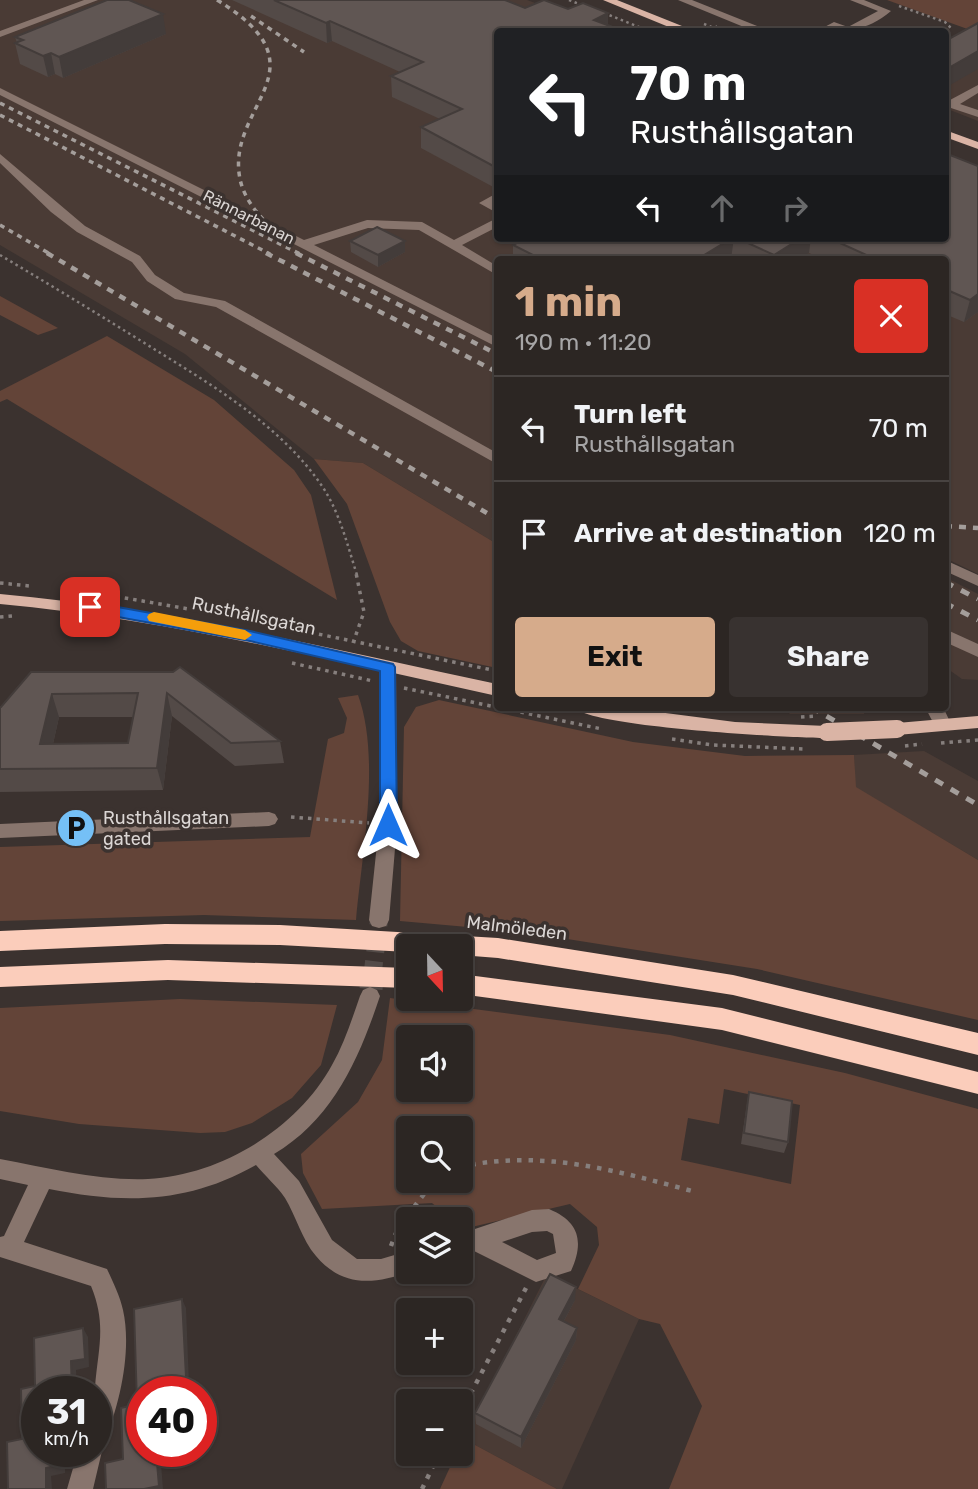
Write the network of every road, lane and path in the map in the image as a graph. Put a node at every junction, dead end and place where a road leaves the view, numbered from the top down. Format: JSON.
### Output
{"nodes":[{"id":1,"x":58,"y":0,"type":"edge"},
{"id":2,"x":93,"y":0,"type":"edge"},
{"id":3,"x":569,"y":0,"type":"edge"},
{"id":4,"x":608,"y":0,"type":"edge"},
{"id":5,"x":683,"y":0,"type":"edge"},
{"id":6,"x":855,"y":0,"type":"edge"},
{"id":7,"x":893,"y":4,"type":"dead end"},
{"id":8,"x":73,"y":8,"type":"junction"},
{"id":9,"x":592,"y":9,"type":"edge"},
{"id":10,"x":604,"y":13,"type":"edge"},
{"id":11,"x":704,"y":24,"type":"dead end"},
{"id":12,"x":718,"y":26,"type":"dead end"},
{"id":13,"x":638,"y":27,"type":"dead end"},
{"id":14,"x":682,"y":28,"type":"edge"},
{"id":15,"x":756,"y":28,"type":"edge"},
{"id":16,"x":852,"y":28,"type":"edge"},
{"id":17,"x":949,"y":29,"type":"edge"},
{"id":18,"x":0,"y":34,"type":"edge"},
{"id":19,"x":978,"y":88,"type":"edge"},
{"id":20,"x":0,"y":91,"type":"edge"},
{"id":21,"x":949,"y":102,"type":"edge"},
{"id":22,"x":949,"y":103,"type":"edge"},
{"id":23,"x":978,"y":114,"type":"edge"},
{"id":24,"x":949,"y":135,"type":"edge"},
{"id":25,"x":978,"y":146,"type":"edge"},
{"id":26,"x":0,"y":157,"type":"edge"},
{"id":27,"x":494,"y":198,"type":"edge"},
{"id":28,"x":494,"y":208,"type":"edge"},
{"id":29,"x":494,"y":224,"type":"edge"},
{"id":30,"x":302,"y":245,"type":"junction"},
{"id":31,"x":453,"y":245,"type":"junction"},
{"id":32,"x":0,"y":255,"type":"edge"},
{"id":33,"x":494,"y":269,"type":"edge"},
{"id":34,"x":494,"y":341,"type":"edge"},
{"id":35,"x":494,"y":457,"type":"edge"},
{"id":36,"x":949,"y":567,"type":"edge"},
{"id":37,"x":978,"y":581,"type":"edge"},
{"id":38,"x":0,"y":599,"type":"edge"},
{"id":39,"x":949,"y":637,"type":"edge"},
{"id":40,"x":978,"y":651,"type":"edge"},
{"id":41,"x":345,"y":657,"type":"junction"},
{"id":42,"x":388,"y":667,"type":"junction"},
{"id":43,"x":494,"y":689,"type":"edge"},
{"id":44,"x":605,"y":711,"type":"edge"},
{"id":45,"x":936,"y":711,"type":"edge"},
{"id":46,"x":978,"y":722,"type":"edge"},
{"id":47,"x":943,"y":726,"type":"junction"},
{"id":48,"x":978,"y":740,"type":"edge"},
{"id":49,"x":922,"y":744,"type":"dead end"},
{"id":50,"x":291,"y":817,"type":"dead end"},
{"id":51,"x":268,"y":819,"type":"dead end"},
{"id":52,"x":388,"y":825,"type":"junction"},
{"id":53,"x":0,"y":831,"type":"edge"},
{"id":54,"x":379,"y":920,"type":"tunnel mouth"},
{"id":55,"x":0,"y":941,"type":"edge"},
{"id":56,"x":0,"y":977,"type":"edge"},
{"id":57,"x":396,"y":978,"type":"edge"},
{"id":58,"x":473,"y":986,"type":"edge"},
{"id":59,"x":370,"y":996,"type":"tunnel mouth"},
{"id":60,"x":978,"y":1044,"type":"edge"},
{"id":61,"x":978,"y":1083,"type":"edge"},
{"id":62,"x":259,"y":1153,"type":"junction"},
{"id":63,"x":473,"y":1163,"type":"edge"},
{"id":64,"x":0,"y":1169,"type":"edge"},
{"id":65,"x":43,"y":1177,"type":"junction"},
{"id":66,"x":692,"y":1191,"type":"dead end"},
{"id":67,"x":425,"y":1193,"type":"edge"},
{"id":68,"x":473,"y":1241,"type":"edge"},
{"id":69,"x":473,"y":1245,"type":"edge"},
{"id":70,"x":5,"y":1247,"type":"edge"},
{"id":71,"x":396,"y":1266,"type":"edge"},
{"id":72,"x":381,"y":1270,"type":"junction"},
{"id":73,"x":536,"y":1271,"type":"junction"},
{"id":74,"x":111,"y":1376,"type":"edge"},
{"id":75,"x":473,"y":1390,"type":"edge"},
{"id":76,"x":433,"y":1466,"type":"edge"},
{"id":77,"x":85,"y":1467,"type":"edge"},
{"id":78,"x":79,"y":1489,"type":"edge"},
{"id":79,"x":422,"y":1489,"type":"edge"}],
"edges":[{"from":1,"to":8,"type":"street"},
{"from":2,"to":8,"type":"street"},
{"from":3,"to":9,"type":"path"},
{"from":4,"to":14,"type":"main road"},
{"from":5,"to":15,"type":"street"},
{"from":6,"to":16,"type":"street"},
{"from":7,"to":17,"type":"path"},
{"from":8,"to":18,"type":"street"},
{"from":10,"to":13,"type":"path"},
{"from":11,"to":12,"type":"path"},
{"from":19,"to":21,"type":"street"},
{"from":20,"to":30,"type":"street","name":"Rännarbanan"},
{"from":22,"to":23,"type":"street"},
{"from":24,"to":25,"type":"main road"},
{"from":26,"to":35,"type":"street"},
{"from":27,"to":28,"type":"street"},
{"from":29,"to":31,"type":"street"},
{"from":30,"to":31,"type":"street"},
{"from":30,"to":34,"type":"street","name":"Rännarbanan"},
{"from":31,"to":33,"type":"street"},
{"from":32,"to":41,"type":"path"},
{"from":36,"to":37,"type":"street"},
{"from":38,"to":41,"type":"main road","name":"Rusthållsgatan"},
{"from":39,"to":40,"type":"street"},
{"from":41,"to":42,"type":"main road","name":"Rusthållsgatan"},
{"from":42,"to":43,"type":"main road","name":"Rusthållsgatan"},
{"from":42,"to":52,"type":"street"},
{"from":44,"to":47,"type":"main road","bridge":true},
{"from":45,"to":47,"type":"street"},
{"from":46,"to":47,"type":"main road"},
{"from":48,"to":49,"type":"path"},
{"from":50,"to":52,"type":"path"},
{"from":51,"to":53,"type":"street"},
{"from":52,"to":54,"type":"street"},
{"from":55,"to":60,"type":"highway","name":"Malmöleden"},
{"from":56,"to":57,"type":"highway"},
{"from":58,"to":61,"type":"highway"},
{"from":59,"to":62,"type":"street"},
{"from":62,"to":65,"type":"street"},
{"from":62,"to":72,"type":"street"},
{"from":63,"to":66,"type":"path"},
{"from":64,"to":65,"type":"street"},
{"from":65,"to":70,"type":"street"},
{"from":67,"to":72,"type":"path"},
{"from":68,"to":73,"type":"street"},
{"from":69,"to":73,"type":"street"},
{"from":70,"to":74,"type":"street"},
{"from":71,"to":72,"type":"street"},
{"from":73,"to":75,"type":"path"},
{"from":76,"to":79,"type":"path"},
{"from":77,"to":78,"type":"street"}]}
